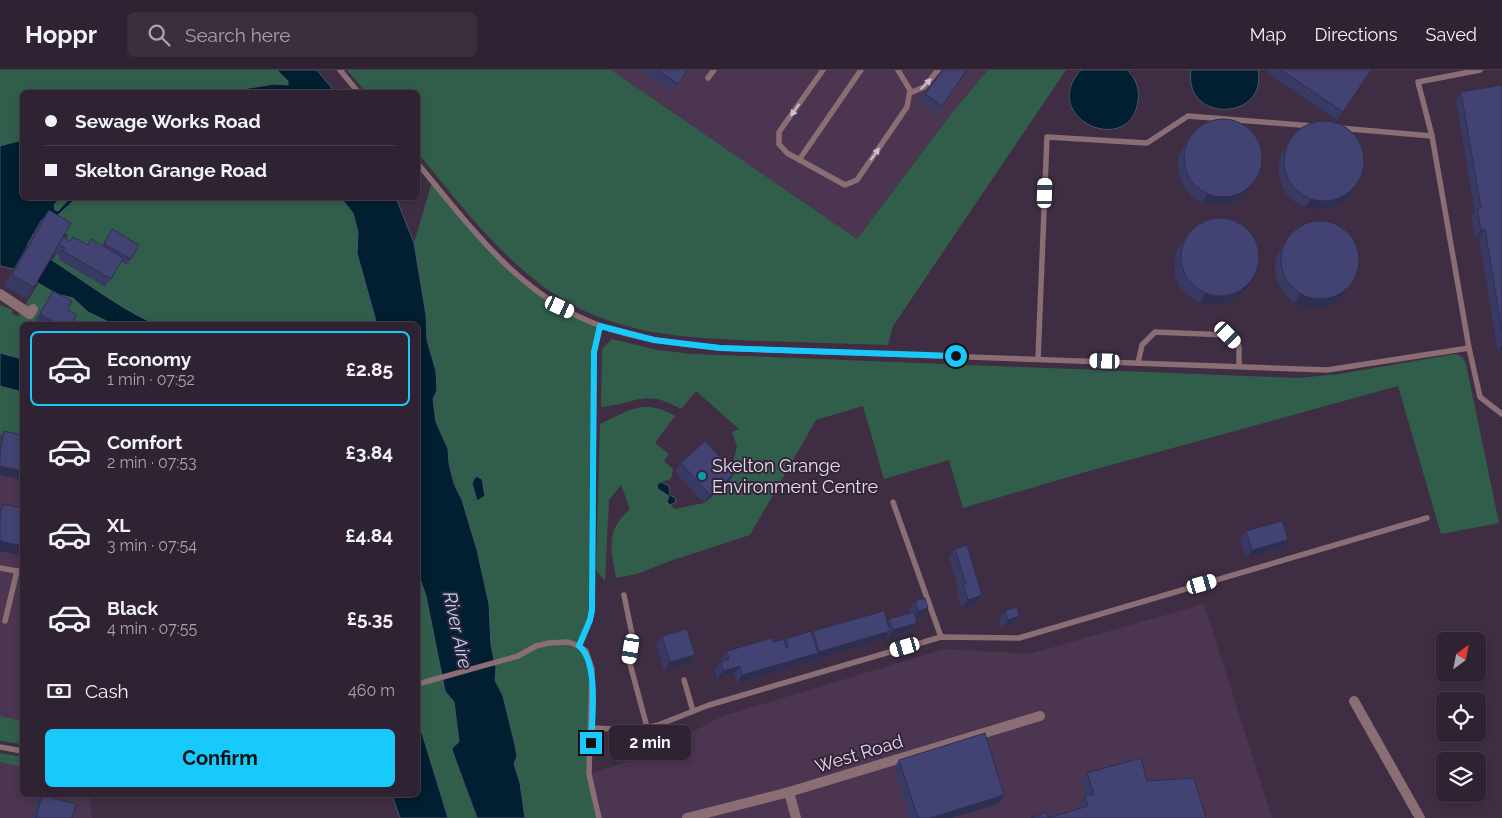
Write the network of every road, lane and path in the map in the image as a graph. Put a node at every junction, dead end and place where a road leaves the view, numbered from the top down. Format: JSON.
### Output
{"nodes":[{"id":1,"x":340,"y":70,"type":"edge"},
{"id":2,"x":714,"y":70,"type":"edge"},
{"id":3,"x":823,"y":70,"type":"edge"},
{"id":4,"x":862,"y":70,"type":"edge"},
{"id":5,"x":898,"y":70,"type":"edge"},
{"id":6,"x":938,"y":70,"type":"edge"},
{"id":7,"x":1480,"y":70,"type":"edge"},
{"id":8,"x":708,"y":78,"type":"dead end"},
{"id":9,"x":356,"y":90,"type":"edge"},
{"id":10,"x":910,"y":93,"type":"junction"},
{"id":11,"x":1325,"y":127,"type":"edge"},
{"id":12,"x":1334,"y":128,"type":"edge"},
{"id":13,"x":1432,"y":136,"type":"junction"},
{"id":14,"x":799,"y":160,"type":"junction"},
{"id":15,"x":420,"y":166,"type":"edge"},
{"id":16,"x":0,"y":294,"type":"edge"},
{"id":17,"x":33,"y":309,"type":"dead end"},
{"id":18,"x":600,"y":326,"type":"junction"},
{"id":19,"x":1469,"y":348,"type":"junction"},
{"id":20,"x":1038,"y":359,"type":"junction"},
{"id":21,"x":1138,"y":363,"type":"junction"},
{"id":22,"x":1239,"y":366,"type":"junction"},
{"id":23,"x":1502,"y":414,"type":"edge"},
{"id":24,"x":892,"y":502,"type":"dead end"},
{"id":25,"x":1427,"y":518,"type":"dead end"},
{"id":26,"x":0,"y":568,"type":"edge"},
{"id":27,"x":20,"y":571,"type":"edge"},
{"id":28,"x":624,"y":594,"type":"dead end"},
{"id":29,"x":5,"y":621,"type":"dead end"},
{"id":30,"x":941,"y":637,"type":"junction"},
{"id":31,"x":579,"y":646,"type":"junction"},
{"id":32,"x":684,"y":680,"type":"dead end"},
{"id":33,"x":420,"y":683,"type":"edge"},
{"id":34,"x":1354,"y":701,"type":"dead end"},
{"id":35,"x":693,"y":711,"type":"junction"},
{"id":36,"x":1040,"y":716,"type":"dead end"},
{"id":37,"x":647,"y":727,"type":"junction"},
{"id":38,"x":592,"y":728,"type":"junction"},
{"id":39,"x":0,"y":747,"type":"edge"},
{"id":40,"x":20,"y":751,"type":"edge"},
{"id":41,"x":788,"y":792,"type":"junction"},
{"id":42,"x":599,"y":818,"type":"edge"},
{"id":43,"x":687,"y":818,"type":"edge"},
{"id":44,"x":796,"y":818,"type":"edge"},
{"id":45,"x":1420,"y":818,"type":"edge"}],
"edges":[{"from":1,"to":9,"type":"lane"},
{"from":2,"to":8,"type":"lane"},
{"from":3,"to":14,"type":"lane","one_way":true},
{"from":4,"to":14,"type":"lane"},
{"from":5,"to":10,"type":"lane"},
{"from":10,"to":6,"type":"lane","one_way":true},
{"from":7,"to":13,"type":"lane"},
{"from":14,"to":10,"type":"lane","one_way":true},
{"from":11,"to":20,"type":"lane"},
{"from":12,"to":13,"type":"lane"},
{"from":13,"to":19,"type":"lane"},
{"from":15,"to":18,"type":"lane"},
{"from":16,"to":17,"type":"street"},
{"from":18,"to":20,"type":"lane"},
{"from":18,"to":31,"type":"lane"},
{"from":19,"to":22,"type":"lane"},
{"from":19,"to":23,"type":"lane"},
{"from":20,"to":21,"type":"lane"},
{"from":21,"to":22,"type":"lane"},
{"from":21,"to":22,"type":"lane"},
{"from":24,"to":30,"type":"lane"},
{"from":25,"to":30,"type":"lane"},
{"from":26,"to":27,"type":"lane"},
{"from":27,"to":29,"type":"lane"},
{"from":28,"to":37,"type":"lane"},
{"from":30,"to":35,"type":"lane"},
{"from":31,"to":33,"type":"lane"},
{"from":31,"to":38,"type":"lane"},
{"from":32,"to":35,"type":"lane"},
{"from":34,"to":45,"type":"street"},
{"from":35,"to":37,"type":"lane"},
{"from":36,"to":41,"type":"street","name":"West Road"},
{"from":37,"to":38,"type":"lane"},
{"from":38,"to":42,"type":"lane"},
{"from":39,"to":40,"type":"lane"},
{"from":41,"to":43,"type":"street","name":"West Road"},
{"from":41,"to":44,"type":"street"}]}
